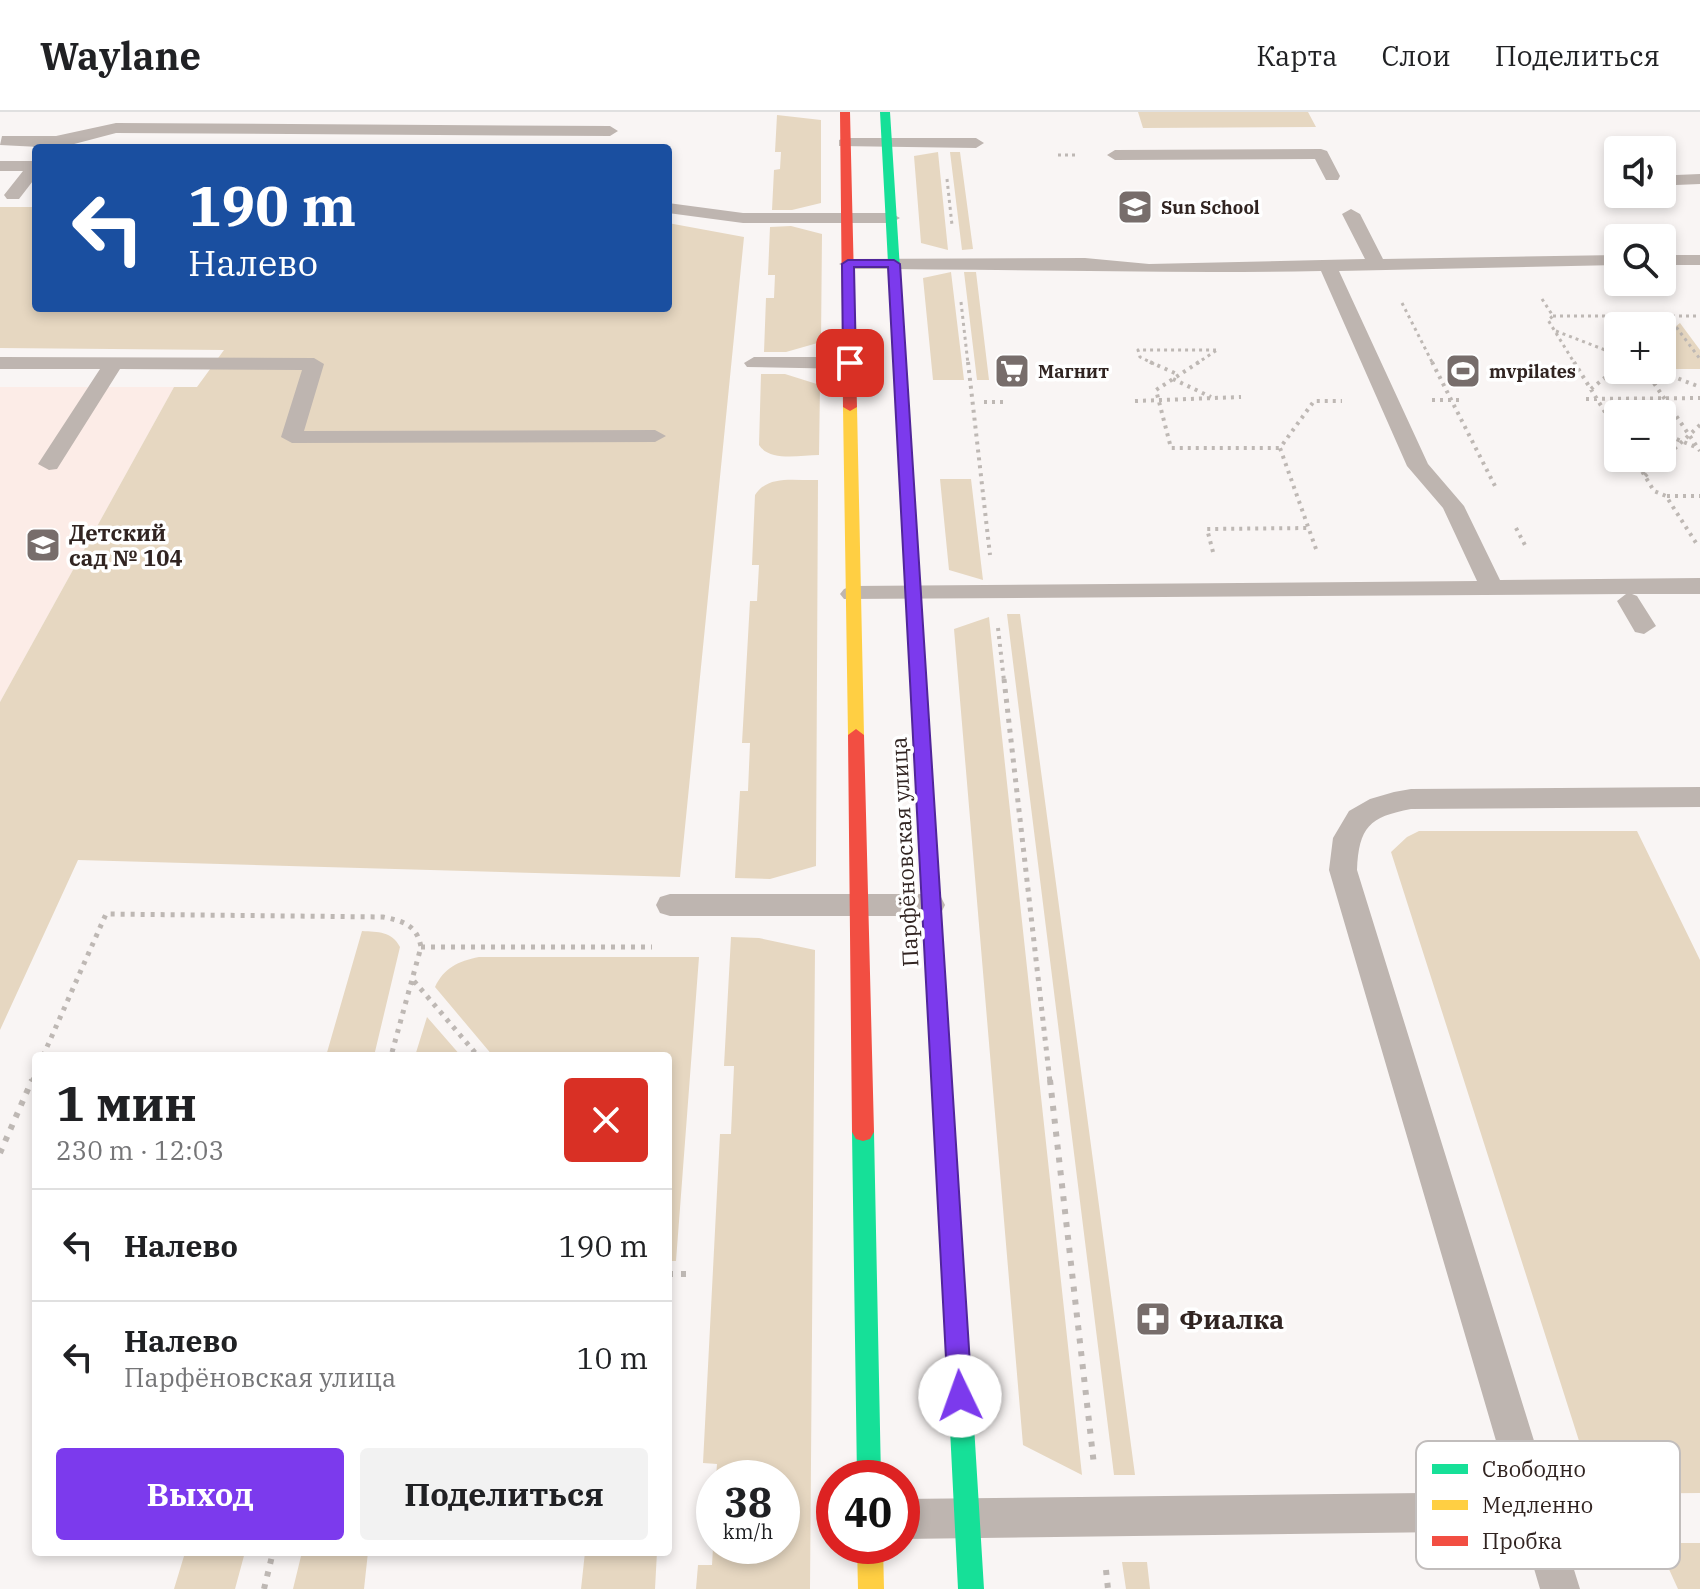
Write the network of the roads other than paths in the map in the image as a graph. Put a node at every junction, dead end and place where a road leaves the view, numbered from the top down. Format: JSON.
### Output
{"nodes":[{"id":1,"x":845,"y":112,"type":"edge"},
{"id":2,"x":885,"y":112,"type":"edge"},
{"id":3,"x":196,"y":128,"type":"junction"},
{"id":4,"x":490,"y":130,"type":"junction"},
{"id":5,"x":610,"y":131,"type":"dead end"},
{"id":6,"x":2,"y":141,"type":"edge"},
{"id":7,"x":845,"y":143,"type":"junction"},
{"id":8,"x":887,"y":143,"type":"junction"},
{"id":9,"x":976,"y":143,"type":"dead end"},
{"id":10,"x":53,"y":144,"type":"edge"},
{"id":11,"x":186,"y":144,"type":"edge"},
{"id":12,"x":485,"y":144,"type":"edge"},
{"id":13,"x":1115,"y":155,"type":"dead end"},
{"id":14,"x":0,"y":166,"type":"edge"},
{"id":15,"x":32,"y":166,"type":"edge"},
{"id":16,"x":32,"y":170,"type":"edge"},
{"id":17,"x":1332,"y":176,"type":"dead end"},
{"id":18,"x":1700,"y":179,"type":"edge"},
{"id":19,"x":1676,"y":180,"type":"dead end"},
{"id":20,"x":6,"y":195,"type":"edge"},
{"id":21,"x":32,"y":195,"type":"edge"},
{"id":22,"x":672,"y":209,"type":"edge"},
{"id":23,"x":1351,"y":214,"type":"dead end"},
{"id":24,"x":847,"y":218,"type":"junction"},
{"id":25,"x":891,"y":218,"type":"junction"},
{"id":26,"x":1604,"y":260,"type":"edge"},
{"id":27,"x":1676,"y":260,"type":"edge"},
{"id":28,"x":1700,"y":260,"type":"edge"},
{"id":29,"x":848,"y":264,"type":"junction"},
{"id":30,"x":894,"y":264,"type":"junction"},
{"id":31,"x":1377,"y":265,"type":"junction"},
{"id":32,"x":1329,"y":268,"type":"junction"},
{"id":33,"x":0,"y":363,"type":"edge"},
{"id":34,"x":114,"y":363,"type":"junction"},
{"id":35,"x":754,"y":363,"type":"dead end"},
{"id":36,"x":850,"y":363,"type":"junction"},
{"id":37,"x":655,"y":436,"type":"dead end"},
{"id":38,"x":49,"y":464,"type":"dead end"},
{"id":39,"x":1700,"y":586,"type":"edge"},
{"id":40,"x":1492,"y":588,"type":"junction"},
{"id":41,"x":852,"y":594,"type":"junction"},
{"id":42,"x":913,"y":594,"type":"junction"},
{"id":43,"x":995,"y":598,"type":"junction"},
{"id":44,"x":1629,"y":601,"type":"junction"},
{"id":45,"x":1700,"y":601,"type":"edge"},
{"id":46,"x":1644,"y":626,"type":"dead end"},
{"id":47,"x":1700,"y":797,"type":"edge"},
{"id":48,"x":670,"y":905,"type":"dead end"},
{"id":49,"x":931,"y":905,"type":"junction"},
{"id":50,"x":858,"y":906,"type":"junction"},
{"id":51,"x":1516,"y":1441,"type":"edge"},
{"id":52,"x":869,"y":1460,"type":"edge"},
{"id":53,"x":1416,"y":1513,"type":"edge"},
{"id":54,"x":967,"y":1518,"type":"junction"},
{"id":55,"x":920,"y":1519,"type":"edge"},
{"id":56,"x":870,"y":1564,"type":"edge"},
{"id":57,"x":1554,"y":1569,"type":"edge"},
{"id":58,"x":871,"y":1589,"type":"edge"},
{"id":59,"x":971,"y":1589,"type":"edge"},
{"id":60,"x":1560,"y":1589,"type":"edge"}],
"edges":[{"from":1,"to":7,"type":"street","name":"Парфёновская улица"},
{"from":2,"to":8,"type":"street","name":"Парфёновская улица"},
{"from":3,"to":4,"type":"lane"},
{"from":3,"to":10,"type":"lane"},
{"from":3,"to":11,"type":"lane"},
{"from":4,"to":5,"type":"lane"},
{"from":4,"to":12,"type":"lane"},
{"from":6,"to":10,"type":"lane"},
{"from":7,"to":8,"type":"lane"},
{"from":7,"to":24,"type":"street","name":"Парфёновская улица"},
{"from":8,"to":9,"type":"lane"},
{"from":8,"to":25,"type":"street","name":"Парфёновская улица"},
{"from":13,"to":17,"type":"lane"},
{"from":14,"to":15,"type":"lane"},
{"from":16,"to":20,"type":"lane"},
{"from":18,"to":19,"type":"lane"},
{"from":20,"to":21,"type":"lane"},
{"from":22,"to":24,"type":"lane"},
{"from":23,"to":31,"type":"lane"},
{"from":24,"to":25,"type":"lane"},
{"from":24,"to":29,"type":"street","name":"Парфёновская улица"},
{"from":25,"to":30,"type":"street","name":"Парфёновская улица"},
{"from":26,"to":31,"type":"lane"},
{"from":27,"to":28,"type":"lane"},
{"from":29,"to":30,"type":"lane"},
{"from":29,"to":36,"type":"street","name":"Парфёновская улица"},
{"from":30,"to":32,"type":"lane"},
{"from":30,"to":42,"type":"street","name":"Парфёновская улица"},
{"from":31,"to":32,"type":"lane"},
{"from":32,"to":40,"type":"lane"},
{"from":33,"to":34,"type":"lane"},
{"from":34,"to":37,"type":"lane"},
{"from":34,"to":38,"type":"lane"},
{"from":35,"to":36,"type":"lane"},
{"from":36,"to":41,"type":"street","name":"Парфёновская улица"},
{"from":39,"to":40,"type":"lane"},
{"from":40,"to":43,"type":"lane"},
{"from":41,"to":42,"type":"lane"},
{"from":41,"to":50,"type":"street","name":"Парфёновская улица"},
{"from":42,"to":43,"type":"lane"},
{"from":42,"to":49,"type":"street","name":"Парфёновская улица"},
{"from":43,"to":44,"type":"lane"},
{"from":44,"to":45,"type":"lane"},
{"from":44,"to":46,"type":"lane"},
{"from":47,"to":51,"type":"lane"},
{"from":48,"to":50,"type":"lane"},
{"from":49,"to":50,"type":"lane"},
{"from":49,"to":54,"type":"street","name":"Парфёновская улица"},
{"from":50,"to":52,"type":"street","name":"Парфёновская улица"},
{"from":53,"to":54,"type":"lane"},
{"from":54,"to":55,"type":"lane"},
{"from":54,"to":59,"type":"street","name":"Парфёновская улица"},
{"from":56,"to":58,"type":"street"},
{"from":57,"to":60,"type":"lane"}]}
